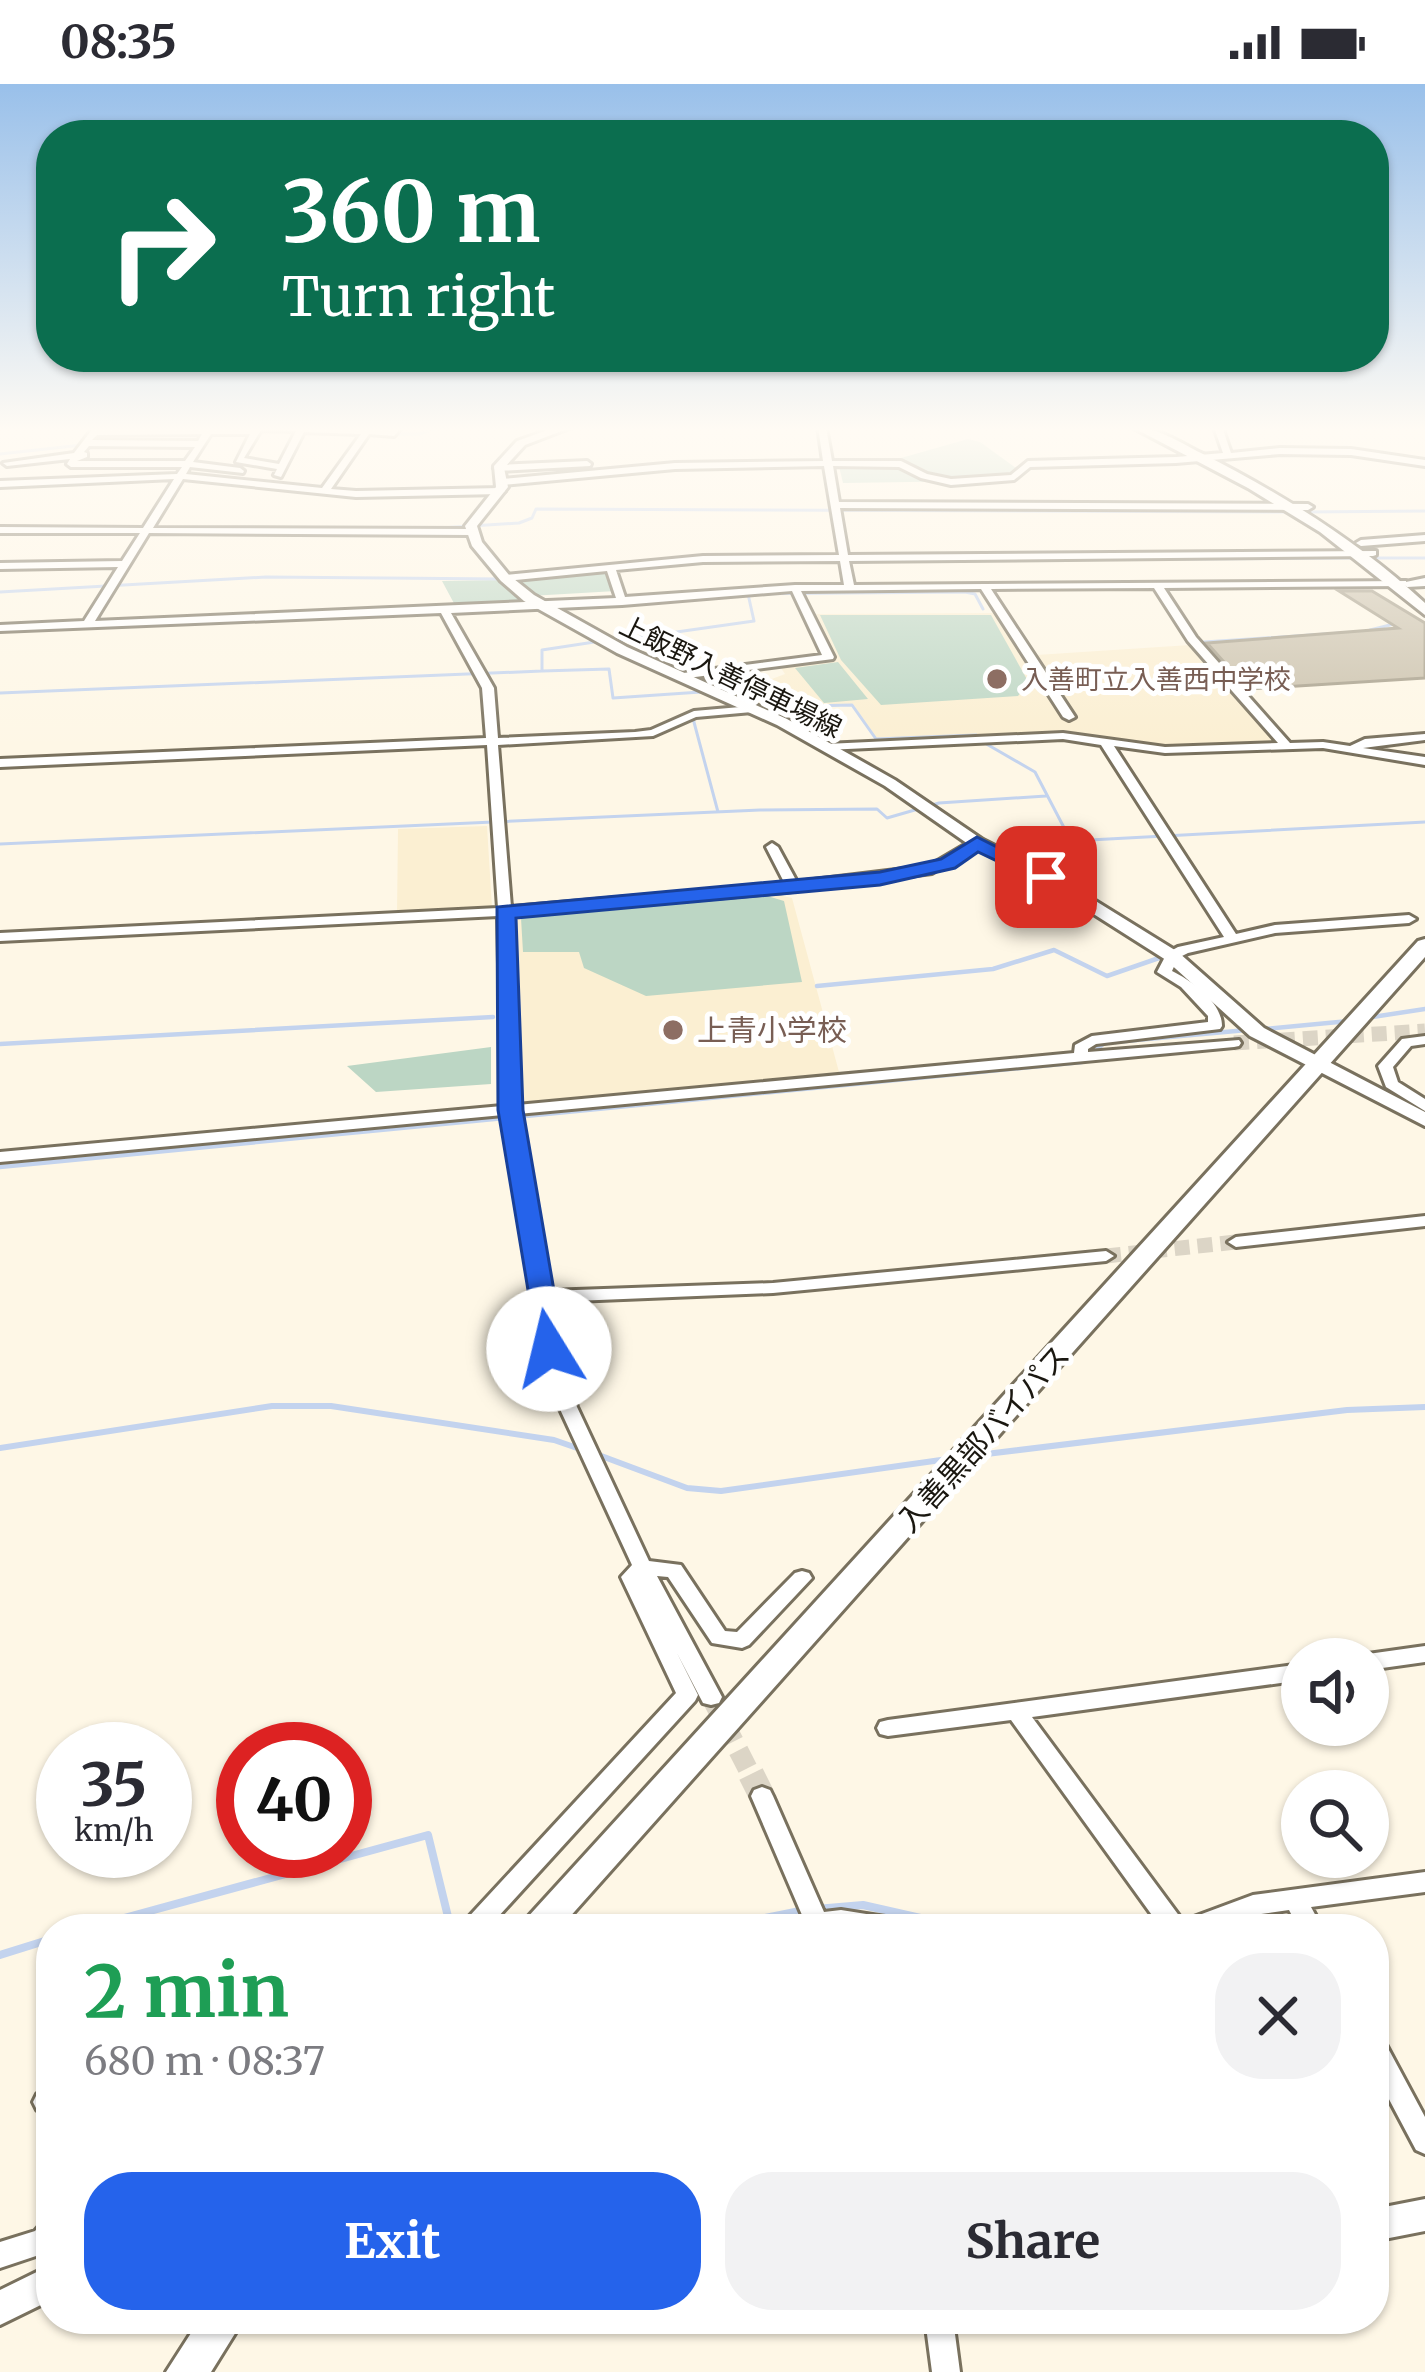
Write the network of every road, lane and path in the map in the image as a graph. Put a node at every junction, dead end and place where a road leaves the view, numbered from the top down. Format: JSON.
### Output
{"nodes":[{"id":1,"x":146,"y":534,"type":"edge"},
{"id":2,"x":472,"y":534,"type":"edge"},
{"id":3,"x":840,"y":534,"type":"edge"},
{"id":4,"x":1341,"y":534,"type":"edge"},
{"id":5,"x":1425,"y":538,"type":"edge"},
{"id":6,"x":1244,"y":540,"type":"dead end"},
{"id":7,"x":1366,"y":550,"type":"junction"},
{"id":8,"x":1257,"y":556,"type":"junction"},
{"id":9,"x":844,"y":557,"type":"junction"},
{"id":10,"x":986,"y":557,"type":"junction"},
{"id":11,"x":127,"y":564,"type":"junction"},
{"id":12,"x":0,"y":566,"type":"edge"},
{"id":13,"x":610,"y":568,"type":"junction"},
{"id":14,"x":505,"y":578,"type":"junction"},
{"id":15,"x":1425,"y":582,"type":"edge"},
{"id":16,"x":1270,"y":583,"type":"junction"},
{"id":17,"x":1402,"y":583,"type":"junction"},
{"id":18,"x":1157,"y":585,"type":"junction"},
{"id":19,"x":987,"y":586,"type":"junction"},
{"id":20,"x":849,"y":587,"type":"junction"},
{"id":21,"x":795,"y":588,"type":"junction"},
{"id":22,"x":1425,"y":599,"type":"edge"},
{"id":23,"x":622,"y":602,"type":"junction"},
{"id":24,"x":543,"y":606,"type":"junction"},
{"id":25,"x":445,"y":611,"type":"junction"},
{"id":26,"x":1425,"y":611,"type":"edge"},
{"id":27,"x":87,"y":625,"type":"junction"},
{"id":28,"x":0,"y":628,"type":"edge"},
{"id":29,"x":680,"y":676,"type":"junction"},
{"id":30,"x":752,"y":709,"type":"junction"},
{"id":31,"x":1425,"y":737,"type":"edge"},
{"id":32,"x":1084,"y":740,"type":"junction"},
{"id":33,"x":492,"y":741,"type":"junction"},
{"id":34,"x":1106,"y":743,"type":"junction"},
{"id":35,"x":1285,"y":744,"type":"junction"},
{"id":36,"x":826,"y":747,"type":"junction"},
{"id":37,"x":1353,"y":748,"type":"junction"},
{"id":38,"x":1425,"y":761,"type":"edge"},
{"id":39,"x":0,"y":764,"type":"edge"},
{"id":40,"x":977,"y":843,"type":"junction"},
{"id":41,"x":772,"y":847,"type":"dead end"},
{"id":42,"x":794,"y":887,"type":"junction"},
{"id":43,"x":505,"y":912,"type":"junction"},
{"id":44,"x":1409,"y":919,"type":"dead end"},
{"id":45,"x":0,"y":937,"type":"edge"},
{"id":46,"x":1232,"y":938,"type":"junction"},
{"id":47,"x":1425,"y":945,"type":"edge"},
{"id":48,"x":1172,"y":956,"type":"junction"},
{"id":49,"x":1425,"y":1040,"type":"edge"},
{"id":50,"x":1234,"y":1043,"type":"tunnel mouth"},
{"id":51,"x":1082,"y":1058,"type":"junction"},
{"id":52,"x":1319,"y":1062,"type":"junction"},
{"id":53,"x":1425,"y":1106,"type":"edge"},
{"id":54,"x":510,"y":1110,"type":"junction"},
{"id":55,"x":1425,"y":1120,"type":"edge"},
{"id":56,"x":0,"y":1157,"type":"edge"},
{"id":57,"x":1425,"y":1221,"type":"edge"},
{"id":58,"x":1236,"y":1242,"type":"tunnel mouth"},
{"id":59,"x":1106,"y":1256,"type":"tunnel mouth"},
{"id":60,"x":541,"y":1298,"type":"junction"},
{"id":61,"x":643,"y":1567,"type":"junction"},
{"id":62,"x":802,"y":1578,"type":"dead end"},
{"id":63,"x":1425,"y":1654,"type":"edge"},
{"id":64,"x":1389,"y":1659,"type":"edge"},
{"id":65,"x":1281,"y":1675,"type":"edge"},
{"id":66,"x":711,"y":1697,"type":"tunnel mouth"},
{"id":67,"x":1017,"y":1712,"type":"junction"},
{"id":68,"x":887,"y":1729,"type":"dead end"},
{"id":69,"x":762,"y":1796,"type":"tunnel mouth"},
{"id":70,"x":1425,"y":1882,"type":"edge"},
{"id":71,"x":1294,"y":1899,"type":"junction"},
{"id":72,"x":486,"y":1914,"type":"edge"},
{"id":73,"x":552,"y":1914,"type":"edge"},
{"id":74,"x":814,"y":1914,"type":"edge"},
{"id":75,"x":1163,"y":1914,"type":"edge"},
{"id":76,"x":1229,"y":1914,"type":"edge"},
{"id":77,"x":1302,"y":1914,"type":"edge"},
{"id":78,"x":1389,"y":2075,"type":"edge"},
{"id":79,"x":1425,"y":2142,"type":"edge"},
{"id":80,"x":1425,"y":2215,"type":"edge"},
{"id":81,"x":1389,"y":2222,"type":"edge"},
{"id":82,"x":36,"y":2244,"type":"edge"},
{"id":83,"x":0,"y":2255,"type":"edge"},
{"id":84,"x":36,"y":2290,"type":"edge"},
{"id":85,"x":0,"y":2308,"type":"edge"},
{"id":86,"x":213,"y":2334,"type":"edge"},
{"id":87,"x":941,"y":2334,"type":"edge"},
{"id":88,"x":185,"y":2372,"type":"edge"},
{"id":89,"x":946,"y":2372,"type":"edge"}],
"edges":[{"from":1,"to":11,"type":"street"},
{"from":2,"to":14,"type":"main road","name":"上飯野入善停車場線"},
{"from":3,"to":9,"type":"street"},
{"from":4,"to":7,"type":"highway"},
{"from":5,"to":7,"type":"street"},
{"from":6,"to":8,"type":"street"},
{"from":7,"to":8,"type":"street"},
{"from":7,"to":17,"type":"highway"},
{"from":8,"to":10,"type":"street"},
{"from":8,"to":16,"type":"street"},
{"from":9,"to":10,"type":"street"},
{"from":9,"to":13,"type":"street"},
{"from":9,"to":20,"type":"street"},
{"from":10,"to":19,"type":"street"},
{"from":11,"to":12,"type":"street"},
{"from":11,"to":27,"type":"street"},
{"from":13,"to":14,"type":"street"},
{"from":13,"to":23,"type":"street"},
{"from":14,"to":24,"type":"main road","name":"上飯野入善停車場線"},
{"from":15,"to":17,"type":"main road"},
{"from":16,"to":17,"type":"street"},
{"from":16,"to":18,"type":"street"},
{"from":17,"to":22,"type":"highway"},
{"from":17,"to":26,"type":"highway"},
{"from":18,"to":19,"type":"street"},
{"from":18,"to":35,"type":"street"},
{"from":19,"to":20,"type":"street"},
{"from":19,"to":32,"type":"street"},
{"from":20,"to":21,"type":"street"},
{"from":21,"to":23,"type":"street"},
{"from":21,"to":29,"type":"street"},
{"from":23,"to":24,"type":"street"},
{"from":24,"to":25,"type":"street"},
{"from":24,"to":29,"type":"main road","name":"上飯野入善停車場線"},
{"from":25,"to":27,"type":"street"},
{"from":25,"to":33,"type":"street"},
{"from":27,"to":28,"type":"street"},
{"from":29,"to":30,"type":"main road","name":"上飯野入善停車場線"},
{"from":30,"to":33,"type":"street"},
{"from":30,"to":36,"type":"main road","name":"上飯野入善停車場線"},
{"from":31,"to":37,"type":"street"},
{"from":32,"to":34,"type":"street"},
{"from":32,"to":36,"type":"street"},
{"from":33,"to":39,"type":"street"},
{"from":33,"to":43,"type":"street"},
{"from":34,"to":35,"type":"street"},
{"from":34,"to":46,"type":"street"},
{"from":35,"to":37,"type":"street"},
{"from":36,"to":40,"type":"main road","name":"上飯野入善停車場線"},
{"from":37,"to":38,"type":"street"},
{"from":40,"to":42,"type":"street"},
{"from":40,"to":48,"type":"main road","name":"上飯野入善停車場線"},
{"from":41,"to":42,"type":"street"},
{"from":42,"to":43,"type":"street"},
{"from":43,"to":45,"type":"street"},
{"from":43,"to":54,"type":"street"},
{"from":44,"to":46,"type":"street"},
{"from":46,"to":48,"type":"street"},
{"from":47,"to":52,"type":"highway","name":"入善黒部バイパス"},
{"from":48,"to":51,"type":"street"},
{"from":48,"to":52,"type":"main road","name":"上飯野入善停車場線"},
{"from":49,"to":53,"type":"street"},
{"from":50,"to":51,"type":"street"},
{"from":51,"to":54,"type":"street"},
{"from":52,"to":55,"type":"main road","name":"上飯野入善停車場線"},
{"from":52,"to":73,"type":"highway","name":"入善黒部バイパス"},
{"from":54,"to":56,"type":"street"},
{"from":54,"to":60,"type":"street"},
{"from":57,"to":58,"type":"street"},
{"from":59,"to":60,"type":"street"},
{"from":60,"to":61,"type":"street"},
{"from":61,"to":62,"type":"street"},
{"from":61,"to":66,"type":"street"},
{"from":61,"to":72,"type":"street"},
{"from":63,"to":64,"type":"street"},
{"from":65,"to":67,"type":"street"},
{"from":67,"to":68,"type":"street"},
{"from":67,"to":75,"type":"street"},
{"from":69,"to":74,"type":"street"},
{"from":70,"to":71,"type":"street"},
{"from":71,"to":76,"type":"street"},
{"from":71,"to":77,"type":"street"},
{"from":78,"to":79,"type":"street"},
{"from":80,"to":81,"type":"main road"},
{"from":82,"to":83,"type":"street"},
{"from":84,"to":85,"type":"main road"},
{"from":86,"to":88,"type":"highway"},
{"from":87,"to":89,"type":"street"}]}
